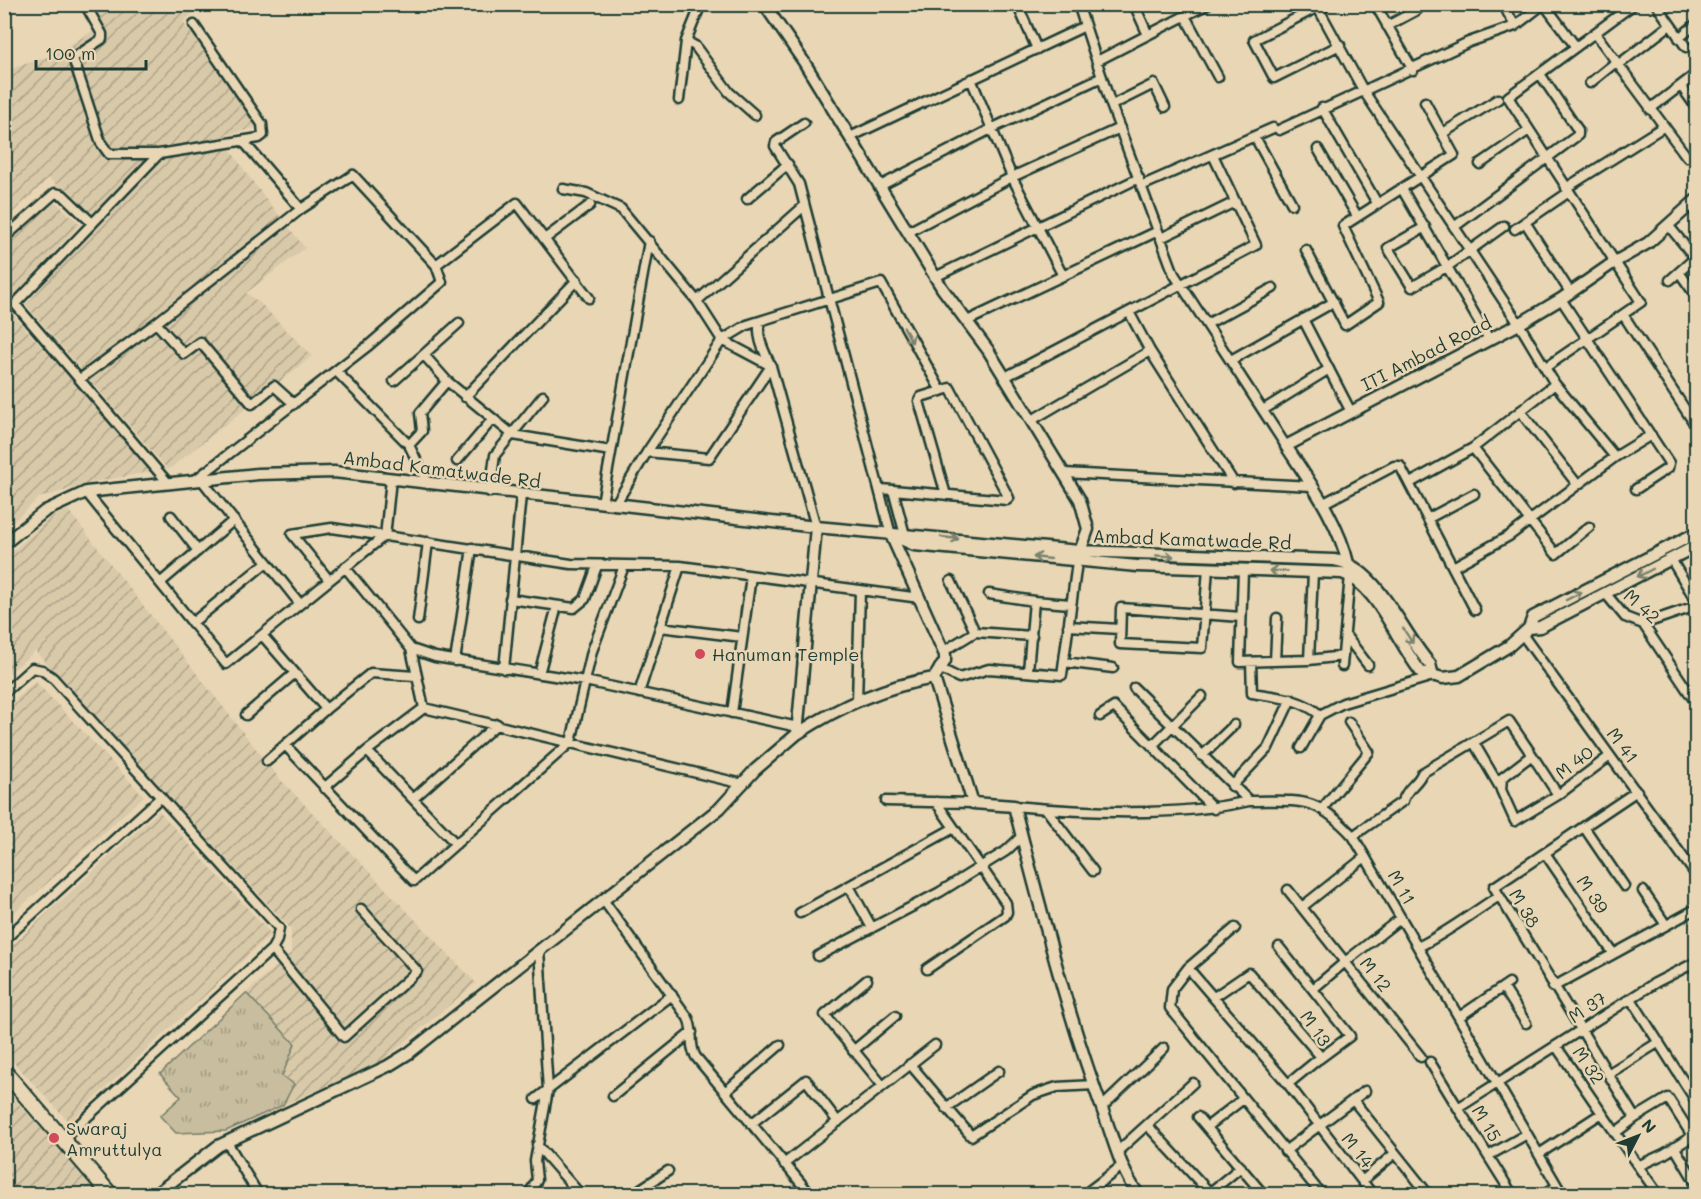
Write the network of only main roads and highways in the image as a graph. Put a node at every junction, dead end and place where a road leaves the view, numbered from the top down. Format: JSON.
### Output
{"nodes":[{"id":1,"x":4,"y":1071,"type":"edge"},
{"id":2,"x":110,"y":1194,"type":"edge"}],
"edges":[{"from":1,"to":2,"type":"main road"}]}
